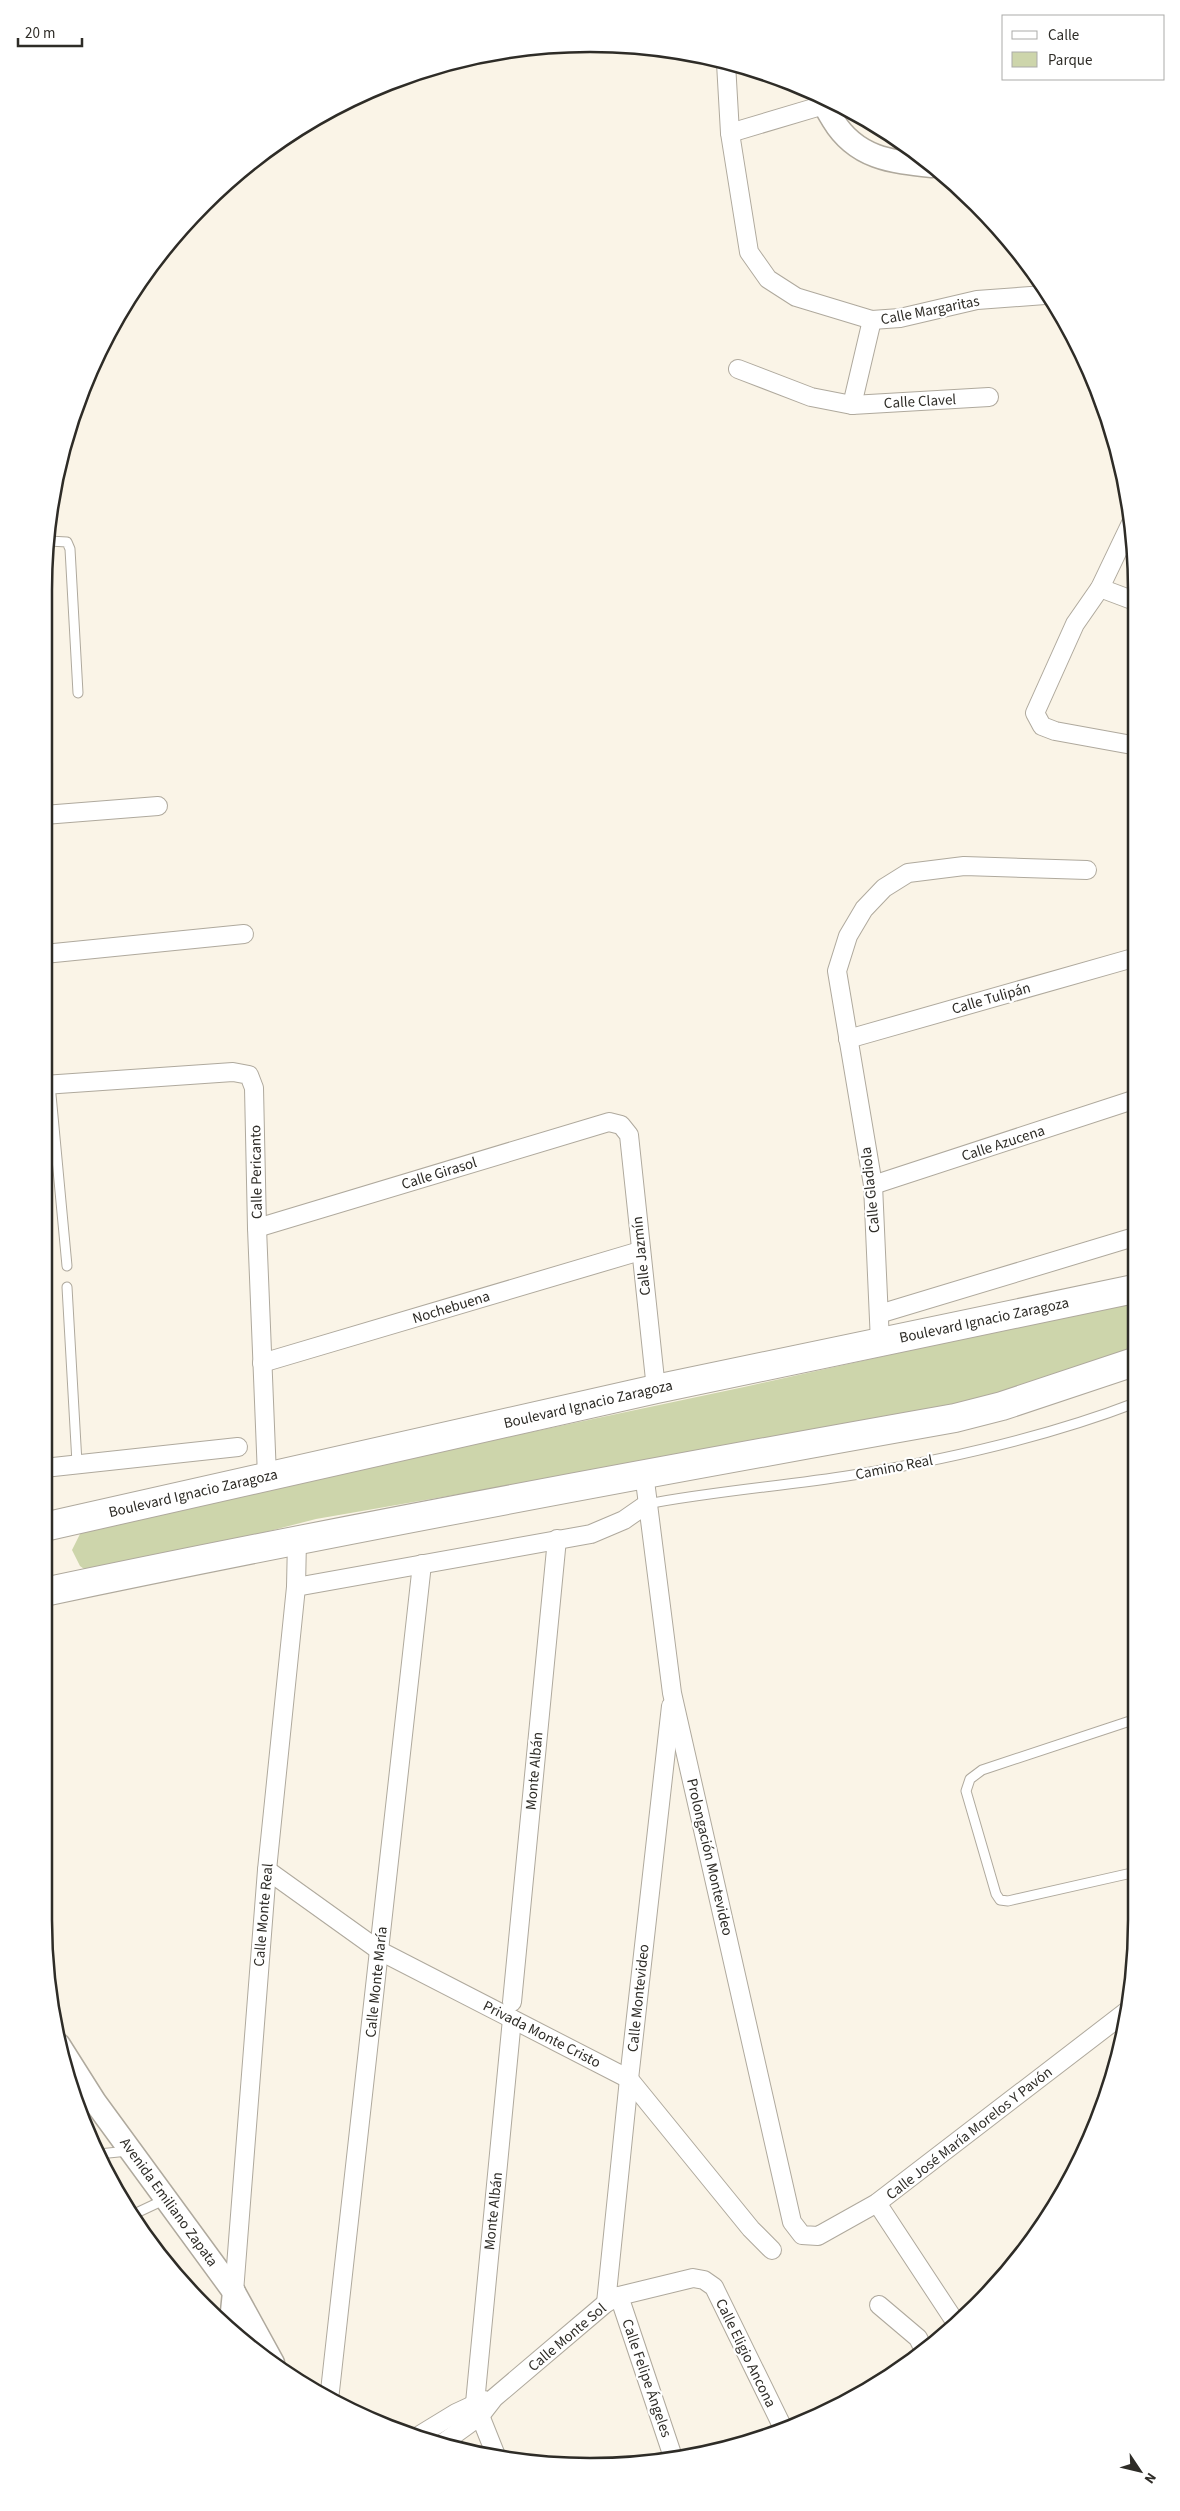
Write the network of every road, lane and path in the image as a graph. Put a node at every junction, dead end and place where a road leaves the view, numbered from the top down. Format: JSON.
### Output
{"nodes":[{"id":1,"x":726,"y":70,"type":"edge"},
{"id":2,"x":818,"y":104,"type":"edge"},
{"id":3,"x":826,"y":107,"type":"edge"},
{"id":4,"x":730,"y":133,"type":"junction"},
{"id":5,"x":918,"y":165,"type":"edge"},
{"id":6,"x":1039,"y":295,"type":"edge"},
{"id":7,"x":872,"y":320,"type":"junction"},
{"id":8,"x":738,"y":369,"type":"dead end"},
{"id":9,"x":989,"y":397,"type":"dead end"},
{"id":10,"x":852,"y":405,"type":"junction"},
{"id":11,"x":1124,"y":537,"type":"edge"},
{"id":12,"x":55,"y":541,"type":"edge"},
{"id":13,"x":1100,"y":588,"type":"junction"},
{"id":14,"x":1128,"y":598,"type":"edge"},
{"id":15,"x":78,"y":693,"type":"dead end"},
{"id":16,"x":1128,"y":744,"type":"edge"},
{"id":17,"x":158,"y":806,"type":"dead end"},
{"id":18,"x":52,"y":813,"type":"edge"},
{"id":19,"x":1087,"y":870,"type":"dead end"},
{"id":20,"x":244,"y":934,"type":"dead end"},
{"id":21,"x":52,"y":953,"type":"edge"},
{"id":22,"x":1128,"y":959,"type":"edge"},
{"id":23,"x":848,"y":1039,"type":"junction"},
{"id":24,"x":52,"y":1085,"type":"edge"},
{"id":25,"x":1128,"y":1102,"type":"edge"},
{"id":26,"x":621,"y":1125,"type":"joint"},
{"id":27,"x":52,"y":1130,"type":"edge"},
{"id":28,"x":873,"y":1185,"type":"junction"},
{"id":29,"x":257,"y":1228,"type":"junction"},
{"id":30,"x":1128,"y":1239,"type":"edge"},
{"id":31,"x":640,"y":1250,"type":"junction"},
{"id":32,"x":67,"y":1266,"type":"dead end"},
{"id":33,"x":66,"y":1287,"type":"dead end"},
{"id":34,"x":1128,"y":1290,"type":"edge"},
{"id":35,"x":879,"y":1314,"type":"junction"},
{"id":36,"x":880,"y":1342,"type":"junction"},
{"id":37,"x":262,"y":1363,"type":"junction"},
{"id":38,"x":1128,"y":1364,"type":"edge"},
{"id":39,"x":656,"y":1389,"type":"junction"},
{"id":40,"x":1128,"y":1405,"type":"edge"},
{"id":41,"x":238,"y":1447,"type":"dead end"},
{"id":42,"x":77,"y":1463,"type":"junction"},
{"id":43,"x":52,"y":1467,"type":"edge"},
{"id":44,"x":644,"y":1473,"type":"junction"},
{"id":45,"x":267,"y":1476,"type":"junction"},
{"id":46,"x":647,"y":1504,"type":"junction"},
{"id":47,"x":52,"y":1525,"type":"edge"},
{"id":48,"x":557,"y":1539,"type":"junction"},
{"id":49,"x":297,"y":1540,"type":"junction"},
{"id":50,"x":422,"y":1564,"type":"junction"},
{"id":51,"x":296,"y":1587,"type":"junction"},
{"id":52,"x":52,"y":1590,"type":"edge"},
{"id":53,"x":672,"y":1693,"type":"junction"},
{"id":54,"x":1128,"y":1722,"type":"edge"},
{"id":55,"x":267,"y":1870,"type":"junction"},
{"id":56,"x":1128,"y":1874,"type":"edge"},
{"id":57,"x":380,"y":1951,"type":"junction"},
{"id":58,"x":512,"y":2011,"type":"junction"},
{"id":59,"x":1118,"y":2018,"type":"edge"},
{"id":60,"x":73,"y":2066,"type":"edge"},
{"id":61,"x":628,"y":2079,"type":"junction"},
{"id":62,"x":131,"y":2151,"type":"junction"},
{"id":63,"x":105,"y":2153,"type":"edge"},
{"id":64,"x":166,"y":2199,"type":"junction"},
{"id":65,"x":877,"y":2203,"type":"junction"},
{"id":66,"x":139,"y":2214,"type":"edge"},
{"id":67,"x":802,"y":2235,"type":"joint"},
{"id":68,"x":772,"y":2250,"type":"dead end"},
{"id":69,"x":704,"y":2280,"type":"joint"},
{"id":70,"x":234,"y":2292,"type":"junction"},
{"id":71,"x":613,"y":2300,"type":"junction"},
{"id":72,"x":879,"y":2305,"type":"dead end"},
{"id":73,"x":952,"y":2317,"type":"edge"},
{"id":74,"x":231,"y":2320,"type":"edge"},
{"id":75,"x":921,"y":2344,"type":"edge"},
{"id":76,"x":265,"y":2349,"type":"edge"},
{"id":77,"x":330,"y":2391,"type":"edge"},
{"id":78,"x":478,"y":2410,"type":"junction"},
{"id":79,"x":781,"y":2424,"type":"edge"},
{"id":80,"x":427,"y":2433,"type":"edge"},
{"id":81,"x":447,"y":2439,"type":"edge"},
{"id":82,"x":495,"y":2450,"type":"edge"},
{"id":83,"x":671,"y":2452,"type":"edge"}],
"edges":[{"from":1,"to":4,"type":"street","name":"Calle Margaritas"},
{"from":2,"to":4,"type":"street"},
{"from":3,"to":5,"type":"street"},
{"from":4,"to":7,"type":"street","name":"Calle Margaritas"},
{"from":6,"to":7,"type":"street","name":"Calle Margaritas"},
{"from":7,"to":10,"type":"street"},
{"from":8,"to":10,"type":"street","name":"Calle Clavel"},
{"from":9,"to":10,"type":"street","name":"Calle Clavel"},
{"from":11,"to":13,"type":"street"},
{"from":12,"to":15,"type":"lane"},
{"from":13,"to":14,"type":"street"},
{"from":13,"to":16,"type":"street"},
{"from":17,"to":18,"type":"street"},
{"from":19,"to":23,"type":"street","name":"Calle Gladiola"},
{"from":20,"to":21,"type":"street"},
{"from":22,"to":23,"type":"street","name":"Calle Tulipán"},
{"from":23,"to":28,"type":"street","name":"Calle Gladiola"},
{"from":24,"to":29,"type":"street","name":"Calle Pericanto"},
{"from":25,"to":28,"type":"street","name":"Calle Azucena"},
{"from":26,"to":29,"type":"street","name":"Calle Girasol"},
{"from":26,"to":31,"type":"street","name":"Calle Jazmín"},
{"from":27,"to":32,"type":"lane"},
{"from":28,"to":35,"type":"street","name":"Calle Gladiola"},
{"from":29,"to":37,"type":"street","name":"Calle Pericanto"},
{"from":30,"to":35,"type":"street"},
{"from":31,"to":37,"type":"street","name":"Nochebuena"},
{"from":31,"to":39,"type":"street","name":"Calle Jazmín"},
{"from":33,"to":42,"type":"lane"},
{"from":34,"to":36,"type":"main road","name":"Boulevard Ignacio Zaragoza"},
{"from":35,"to":36,"type":"street","name":"Calle Gladiola"},
{"from":36,"to":39,"type":"main road","name":"Boulevard Ignacio Zaragoza"},
{"from":37,"to":45,"type":"street","name":"Calle Pericanto"},
{"from":38,"to":44,"type":"main road"},
{"from":39,"to":45,"type":"main road","name":"Boulevard Ignacio Zaragoza"},
{"from":40,"to":46,"type":"lane","name":"Camino Real"},
{"from":41,"to":42,"type":"street"},
{"from":42,"to":43,"type":"street"},
{"from":44,"to":46,"type":"street","name":"Prolongación Montevideo"},
{"from":44,"to":49,"type":"main road"},
{"from":45,"to":47,"type":"main road","name":"Boulevard Ignacio Zaragoza"},
{"from":46,"to":48,"type":"street"},
{"from":46,"to":53,"type":"street","name":"Prolongación Montevideo"},
{"from":48,"to":50,"type":"street"},
{"from":48,"to":58,"type":"street","name":"Monte Albán"},
{"from":49,"to":51,"type":"street","name":"Calle Monte Real"},
{"from":49,"to":52,"type":"main road"},
{"from":50,"to":51,"type":"street"},
{"from":50,"to":57,"type":"street","name":"Calle Monte María"},
{"from":51,"to":55,"type":"street","name":"Calle Monte Real"},
{"from":53,"to":61,"type":"street","name":"Calle Montevideo"},
{"from":53,"to":67,"type":"street","name":"Prolongación Montevideo"},
{"from":54,"to":56,"type":"lane"},
{"from":55,"to":57,"type":"street","name":"Privada Monte Cristo"},
{"from":55,"to":70,"type":"street","name":"Calle Monte Real"},
{"from":57,"to":58,"type":"street","name":"Privada Monte Cristo"},
{"from":57,"to":77,"type":"street","name":"Calle Monte María"},
{"from":58,"to":61,"type":"street","name":"Privada Monte Cristo"},
{"from":58,"to":78,"type":"street","name":"Monte Albán"},
{"from":59,"to":65,"type":"street","name":"Calle José María Morelos Y Pavón"},
{"from":60,"to":62,"type":"street","name":"Avenida Emiliano Zapata"},
{"from":61,"to":68,"type":"street","name":"Privada Monte Cristo"},
{"from":61,"to":71,"type":"street","name":"Calle Montevideo"},
{"from":62,"to":63,"type":"lane"},
{"from":62,"to":64,"type":"street","name":"Avenida Emiliano Zapata"},
{"from":64,"to":66,"type":"lane"},
{"from":64,"to":70,"type":"street","name":"Avenida Emiliano Zapata"},
{"from":65,"to":67,"type":"street","name":"Calle José María Morelos Y Pavón"},
{"from":65,"to":73,"type":"street"},
{"from":69,"to":71,"type":"street","name":"Calle Monte Sol"},
{"from":69,"to":79,"type":"street","name":"Calle Eligio Ancona"},
{"from":70,"to":74,"type":"street"},
{"from":70,"to":76,"type":"street","name":"Avenida Emiliano Zapata"},
{"from":71,"to":78,"type":"street","name":"Calle Monte Sol"},
{"from":71,"to":83,"type":"street","name":"Calle Felipe Ángeles"},
{"from":72,"to":75,"type":"street"},
{"from":78,"to":80,"type":"street","name":"Calle Monte Sol"},
{"from":78,"to":81,"type":"street","name":"Calle Monte Sol"},
{"from":78,"to":82,"type":"street"}]}
